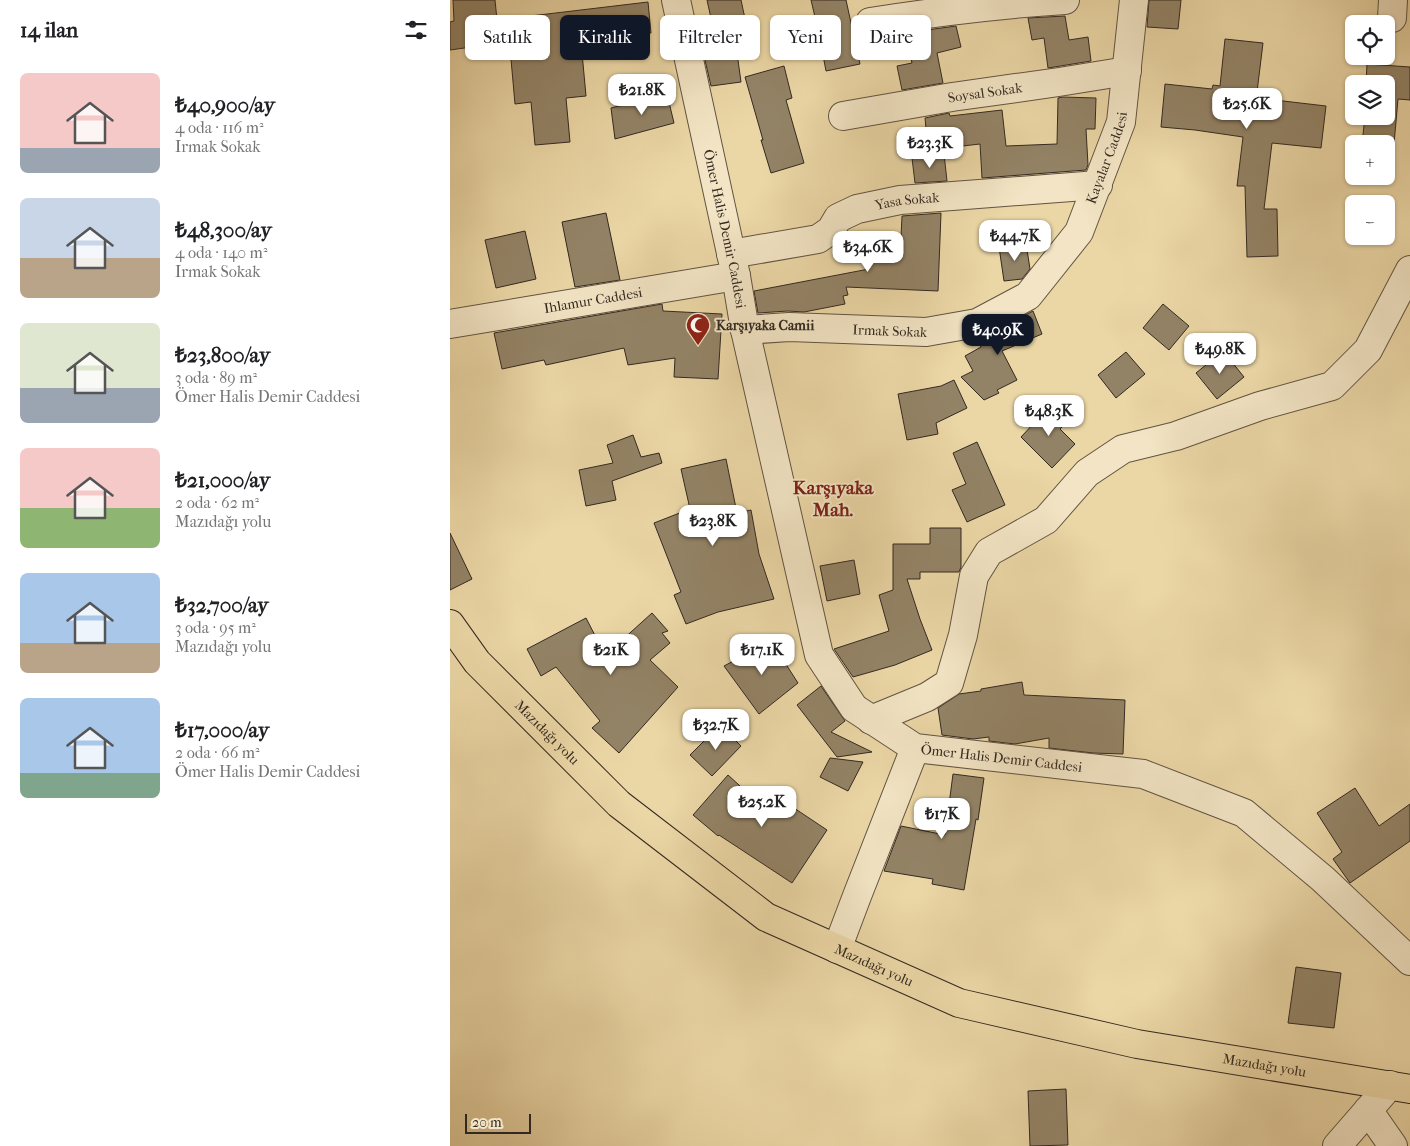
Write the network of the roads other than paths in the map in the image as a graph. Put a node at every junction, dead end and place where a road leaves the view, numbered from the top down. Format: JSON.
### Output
{"nodes":[{"id":1,"x":676,"y":0,"type":"edge"},
{"id":2,"x":1065,"y":0,"type":"edge"},
{"id":3,"x":1134,"y":0,"type":"edge"},
{"id":4,"x":924,"y":15,"type":"edge"},
{"id":5,"x":1127,"y":71,"type":"junction"},
{"id":6,"x":843,"y":116,"type":"dead end"},
{"id":7,"x":1098,"y":185,"type":"junction"},
{"id":8,"x":734,"y":265,"type":"junction"},
{"id":9,"x":1410,"y":270,"type":"edge"},
{"id":10,"x":1028,"y":296,"type":"joint"},
{"id":11,"x":450,"y":324,"type":"edge"},
{"id":12,"x":745,"y":330,"type":"junction"},
{"id":13,"x":450,"y":624,"type":"edge"},
{"id":14,"x":871,"y":720,"type":"junction"},
{"id":15,"x":915,"y":748,"type":"junction"},
{"id":16,"x":837,"y":949,"type":"junction"},
{"id":17,"x":1410,"y":961,"type":"edge"},
{"id":18,"x":1400,"y":1087,"type":"edge"},
{"id":19,"x":1368,"y":1110,"type":"junction"},
{"id":20,"x":1337,"y":1146,"type":"edge"},
{"id":21,"x":1393,"y":1146,"type":"edge"}],
"edges":[{"from":1,"to":8,"type":"street","name":"Ömer Halis Demir Caddesi"},
{"from":2,"to":4,"type":"street"},
{"from":3,"to":5,"type":"street","name":"Kayalar Caddesi"},
{"from":5,"to":6,"type":"street","name":"Soysal Sokak"},
{"from":5,"to":7,"type":"street","name":"Kayalar Caddesi"},
{"from":7,"to":8,"type":"street","name":"Yasa Sokak"},
{"from":7,"to":10,"type":"street","name":"Kayalar Caddesi"},
{"from":8,"to":11,"type":"street","name":"Ihlamur Caddesi"},
{"from":8,"to":12,"type":"street","name":"Ömer Halis Demir Caddesi"},
{"from":9,"to":14,"type":"street"},
{"from":10,"to":12,"type":"street","name":"Irmak Sokak"},
{"from":12,"to":14,"type":"street","name":"Ömer Halis Demir Caddesi"},
{"from":13,"to":16,"type":"main road","name":"Mazıdağı yolu"},
{"from":14,"to":15,"type":"street","name":"Ömer Halis Demir Caddesi"},
{"from":15,"to":16,"type":"street"},
{"from":15,"to":17,"type":"street","name":"Ömer Halis Demir Caddesi"},
{"from":16,"to":18,"type":"main road","name":"Mazıdağı yolu"},
{"from":18,"to":19,"type":"street"},
{"from":19,"to":20,"type":"street"},
{"from":19,"to":21,"type":"street"}]}
